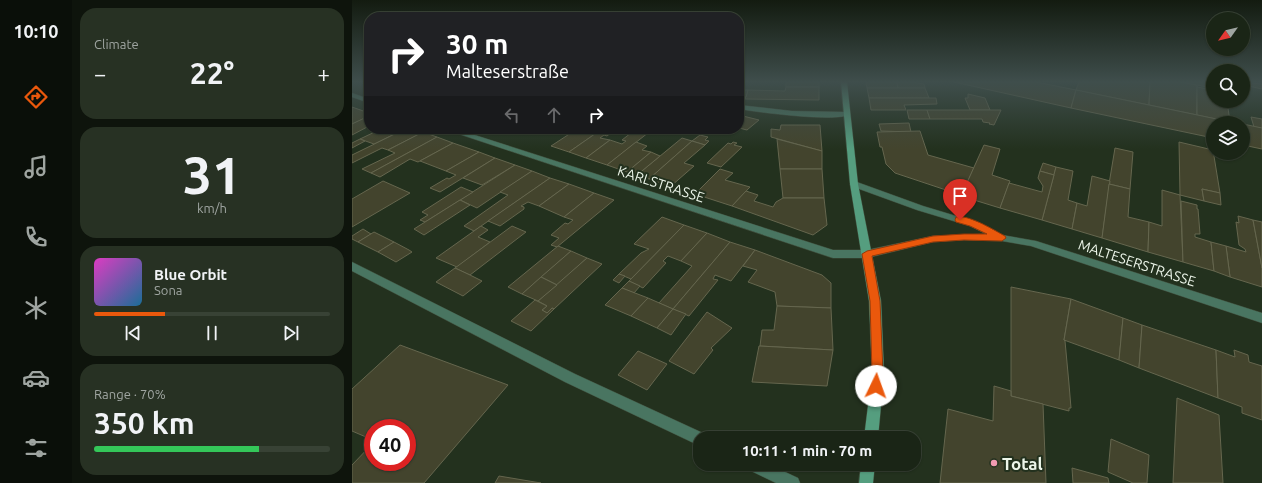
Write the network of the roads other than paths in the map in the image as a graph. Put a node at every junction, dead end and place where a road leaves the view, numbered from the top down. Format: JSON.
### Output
{"nodes":[{"id":1,"x":845,"y":105,"type":"edge"},
{"id":2,"x":744,"y":108,"type":"edge"},
{"id":3,"x":846,"y":114,"type":"junction"},
{"id":4,"x":463,"y":134,"type":"edge"},
{"id":5,"x":854,"y":184,"type":"junction"},
{"id":6,"x":1002,"y":238,"type":"junction"},
{"id":7,"x":867,"y":254,"type":"junction"},
{"id":8,"x":352,"y":266,"type":"edge"},
{"id":9,"x":1262,"y":318,"type":"edge"},
{"id":10,"x":871,"y":431,"type":"edge"},
{"id":11,"x":693,"y":436,"type":"edge"},
{"id":12,"x":767,"y":471,"type":"edge"},
{"id":13,"x":867,"y":471,"type":"edge"},
{"id":14,"x":793,"y":483,"type":"edge"},
{"id":15,"x":866,"y":483,"type":"edge"}],
"edges":[{"from":1,"to":3,"type":"street"},
{"from":2,"to":3,"type":"street"},
{"from":3,"to":5,"type":"street"},
{"from":4,"to":7,"type":"street","name":"KARLSTRASSE"},
{"from":5,"to":6,"type":"street","name":"MALTESERSTRASSE"},
{"from":5,"to":7,"type":"street"},
{"from":6,"to":7,"type":"street","name":"MALTESERSTRASSE"},
{"from":6,"to":9,"type":"street","name":"MALTESERSTRASSE"},
{"from":7,"to":10,"type":"street"},
{"from":8,"to":11,"type":"street"},
{"from":12,"to":14,"type":"street"},
{"from":13,"to":15,"type":"street"}]}
